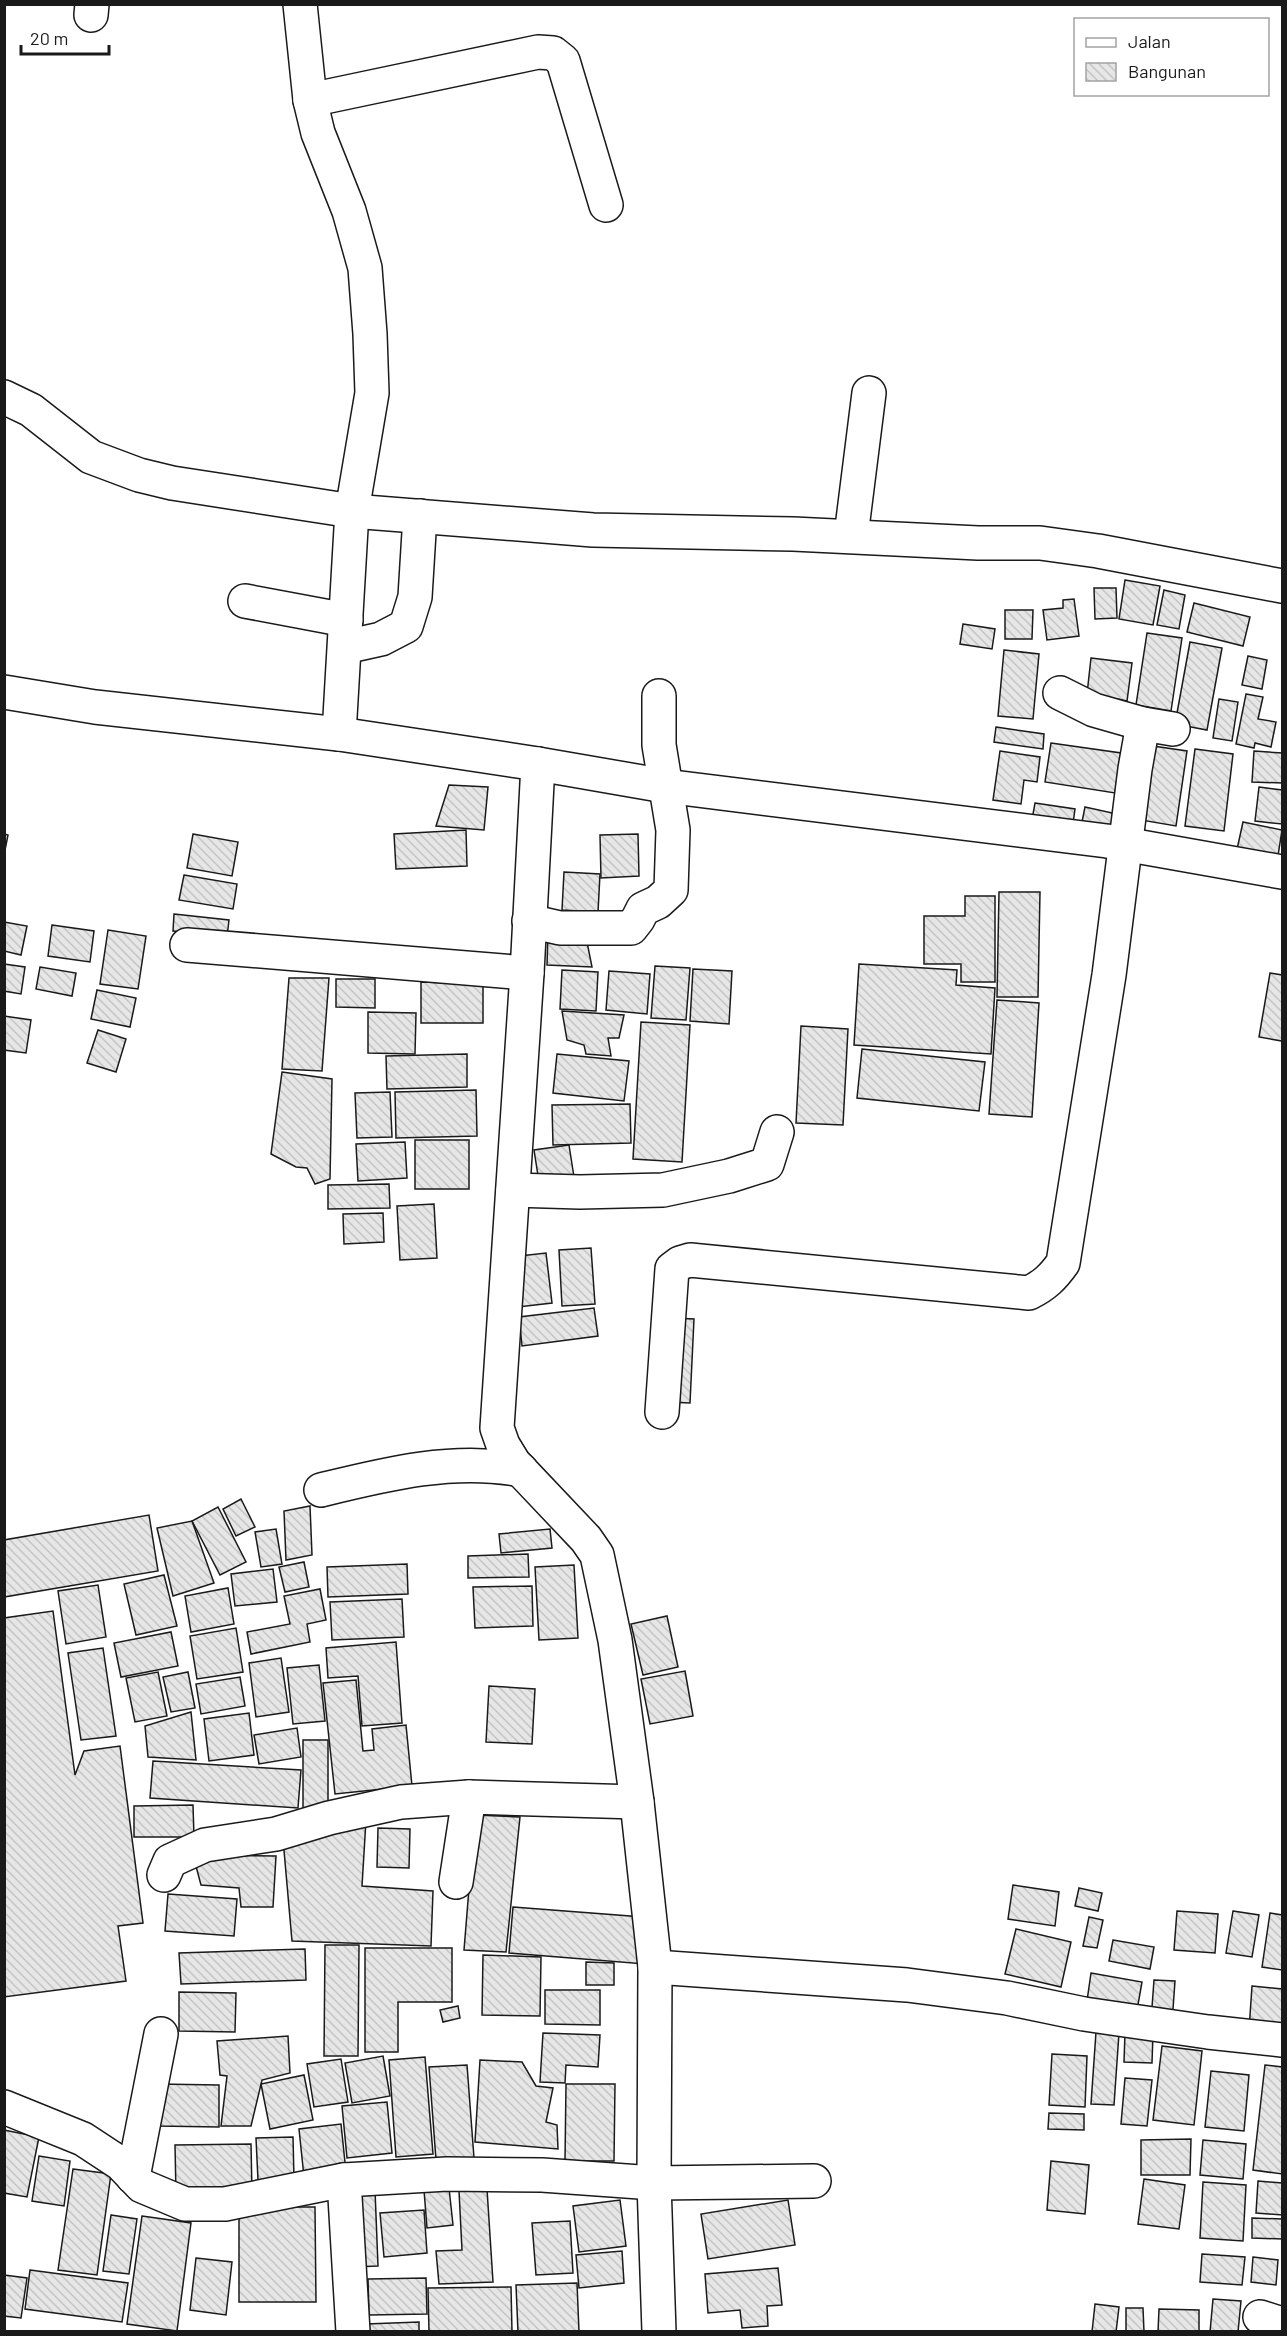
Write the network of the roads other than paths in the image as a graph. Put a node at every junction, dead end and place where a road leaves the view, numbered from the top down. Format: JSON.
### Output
{"nodes":[{"id":1,"x":300,"y":4,"type":"edge"},
{"id":2,"x":310,"y":100,"type":"junction"},
{"id":3,"x":606,"y":205,"type":"dead end"},
{"id":4,"x":868,"y":393,"type":"dead end"},
{"id":5,"x":4,"y":398,"type":"edge"},
{"id":6,"x":352,"y":511,"type":"junction"},
{"id":7,"x":420,"y":516,"type":"junction"},
{"id":8,"x":851,"y":536,"type":"junction"},
{"id":9,"x":1282,"y":586,"type":"edge"},
{"id":10,"x":245,"y":602,"type":"dead end"},
{"id":11,"x":346,"y":633,"type":"junction"},
{"id":12,"x":4,"y":692,"type":"edge"},
{"id":13,"x":1060,"y":693,"type":"dead end"},
{"id":14,"x":659,"y":696,"type":"dead end"},
{"id":15,"x":339,"y":734,"type":"junction"},
{"id":16,"x":538,"y":764,"type":"junction"},
{"id":17,"x":665,"y":786,"type":"junction"},
{"id":18,"x":1126,"y":844,"type":"junction"},
{"id":19,"x":1282,"y":872,"type":"edge"},
{"id":20,"x":529,"y":921,"type":"junction"},
{"id":21,"x":187,"y":945,"type":"dead end"},
{"id":22,"x":527,"y":973,"type":"junction"},
{"id":23,"x":777,"y":1132,"type":"dead end"},
{"id":24,"x":513,"y":1190,"type":"junction"},
{"id":25,"x":662,"y":1412,"type":"dead end"},
{"id":26,"x":521,"y":1470,"type":"junction"},
{"id":27,"x":321,"y":1490,"type":"dead end"},
{"id":28,"x":469,"y":1797,"type":"junction"},
{"id":29,"x":637,"y":1802,"type":"junction"},
{"id":30,"x":164,"y":1875,"type":"dead end"},
{"id":31,"x":456,"y":1882,"type":"dead end"},
{"id":32,"x":655,"y":1967,"type":"junction"},
{"id":33,"x":160,"y":2034,"type":"dead end"},
{"id":34,"x":1282,"y":2040,"type":"edge"},
{"id":35,"x":4,"y":2107,"type":"edge"},
{"id":36,"x":133,"y":2177,"type":"junction"},
{"id":37,"x":344,"y":2180,"type":"junction"},
{"id":38,"x":814,"y":2181,"type":"dead end"},
{"id":39,"x":654,"y":2183,"type":"junction"},
{"id":40,"x":353,"y":2331,"type":"edge"},
{"id":41,"x":659,"y":2331,"type":"edge"}],
"edges":[{"from":1,"to":2,"type":"street"},
{"from":2,"to":3,"type":"street"},
{"from":2,"to":6,"type":"street"},
{"from":4,"to":8,"type":"street"},
{"from":5,"to":6,"type":"street"},
{"from":6,"to":7,"type":"street"},
{"from":6,"to":11,"type":"street"},
{"from":7,"to":8,"type":"street"},
{"from":7,"to":11,"type":"street"},
{"from":8,"to":9,"type":"street"},
{"from":10,"to":11,"type":"street"},
{"from":11,"to":15,"type":"street"},
{"from":12,"to":15,"type":"street"},
{"from":13,"to":18,"type":"street"},
{"from":14,"to":17,"type":"street"},
{"from":15,"to":16,"type":"street"},
{"from":16,"to":17,"type":"street"},
{"from":16,"to":20,"type":"street"},
{"from":17,"to":18,"type":"street"},
{"from":17,"to":20,"type":"street"},
{"from":18,"to":19,"type":"street"},
{"from":18,"to":25,"type":"street"},
{"from":20,"to":22,"type":"street"},
{"from":21,"to":22,"type":"street"},
{"from":22,"to":24,"type":"street"},
{"from":23,"to":24,"type":"street"},
{"from":24,"to":26,"type":"street"},
{"from":26,"to":27,"type":"street"},
{"from":26,"to":29,"type":"street"},
{"from":28,"to":29,"type":"street"},
{"from":28,"to":30,"type":"street"},
{"from":28,"to":31,"type":"street"},
{"from":29,"to":32,"type":"street"},
{"from":32,"to":34,"type":"street"},
{"from":32,"to":39,"type":"street"},
{"from":33,"to":36,"type":"street"},
{"from":35,"to":36,"type":"street"},
{"from":36,"to":37,"type":"street"},
{"from":37,"to":39,"type":"street"},
{"from":37,"to":40,"type":"street"},
{"from":38,"to":39,"type":"street"},
{"from":39,"to":41,"type":"street"}]}
